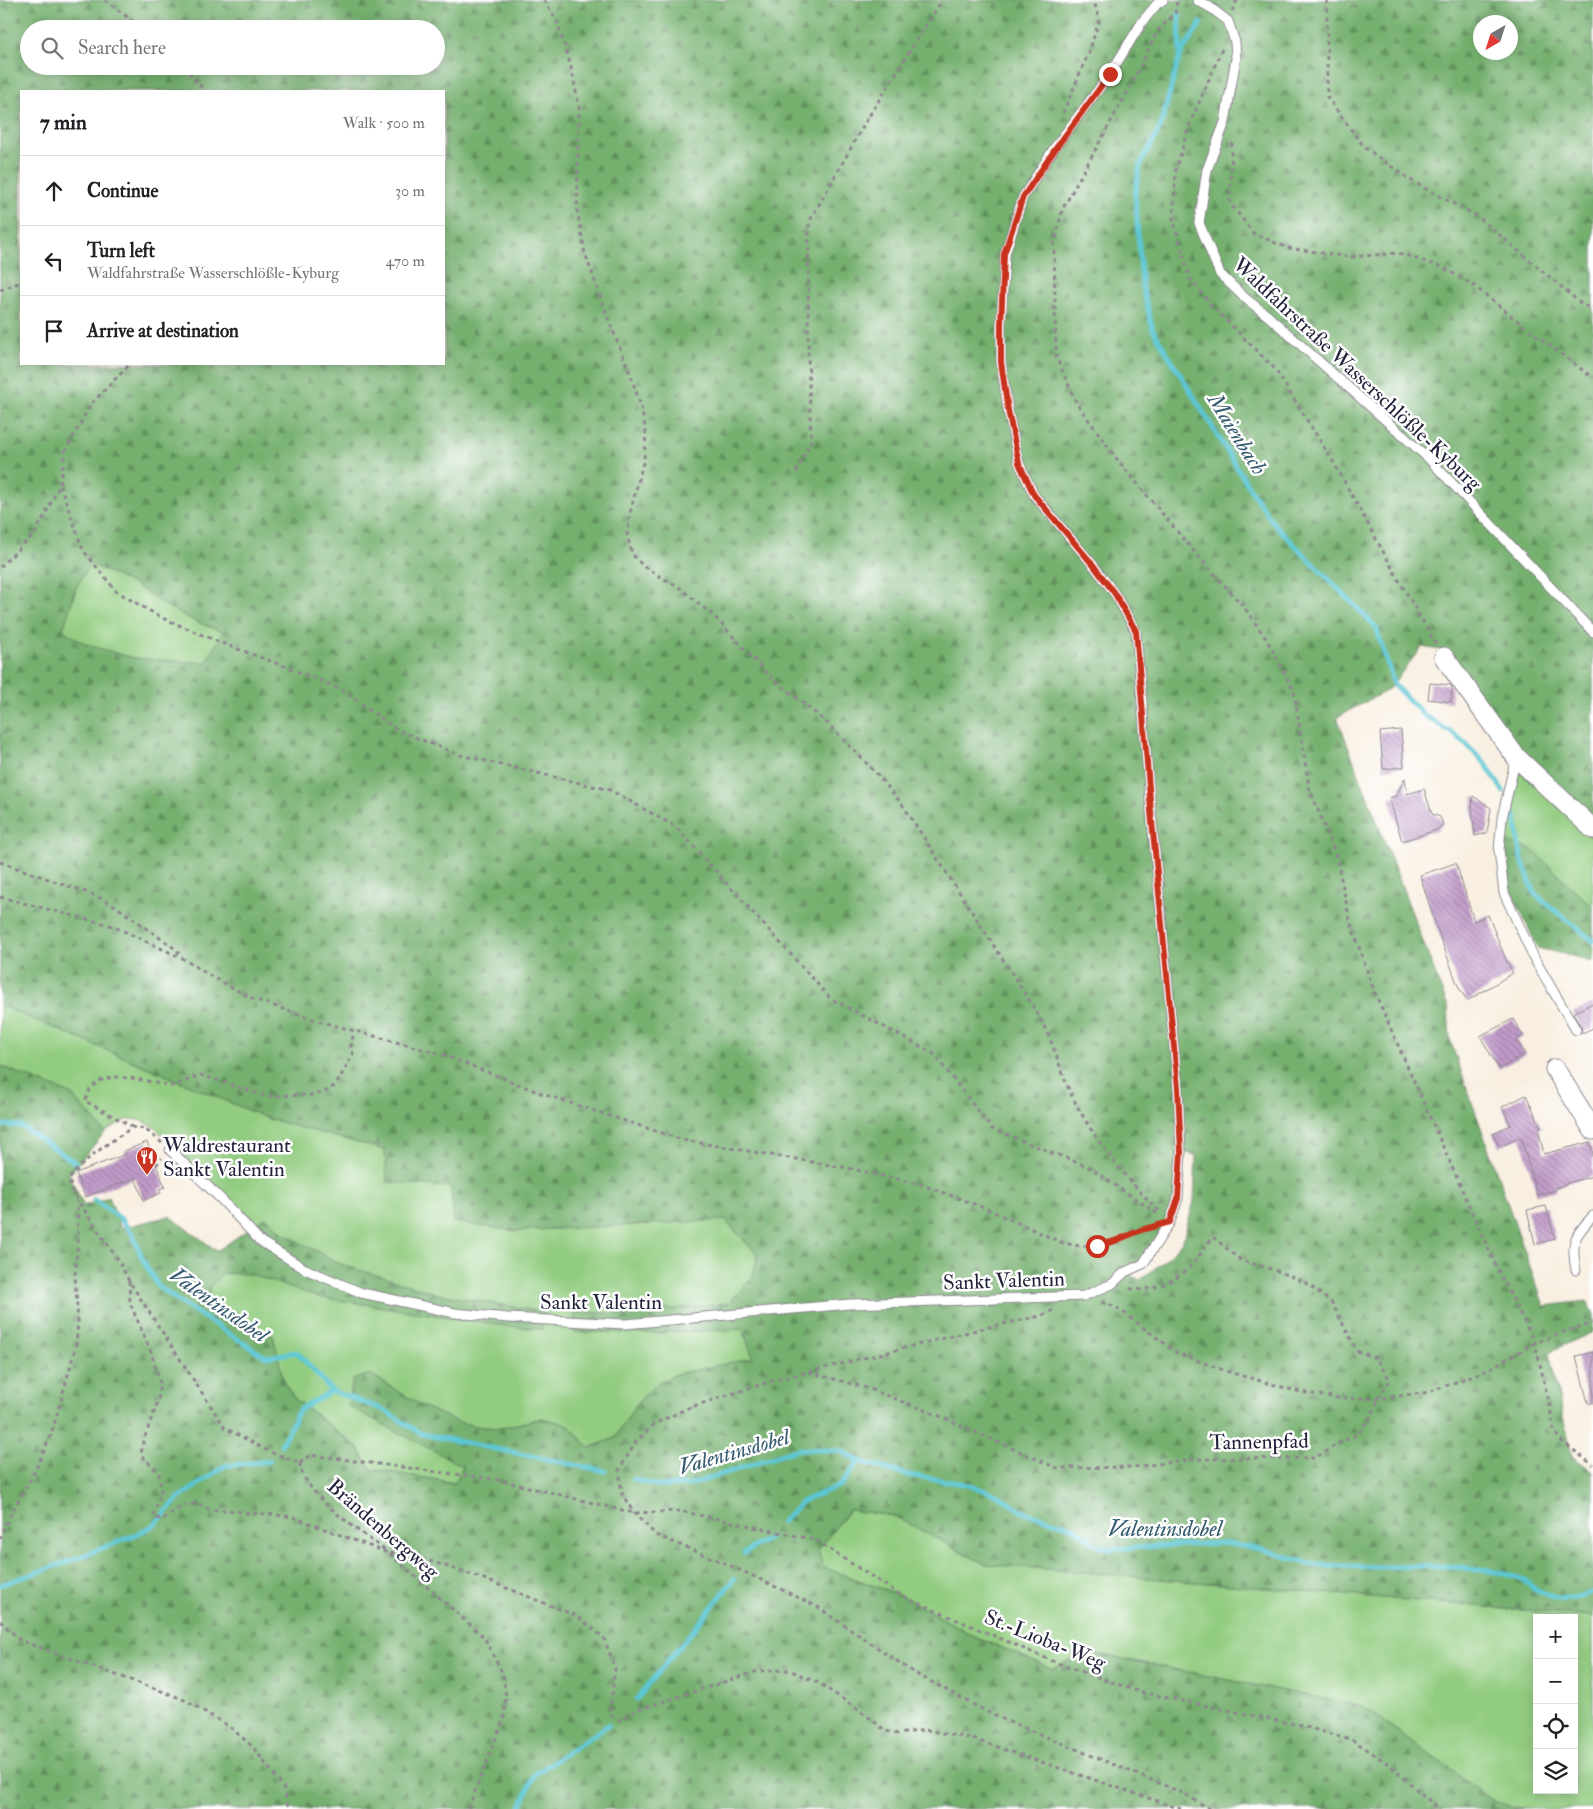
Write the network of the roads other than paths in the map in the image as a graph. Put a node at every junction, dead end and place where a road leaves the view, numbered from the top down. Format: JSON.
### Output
{"nodes":[{"id":1,"x":1163,"y":0,"type":"edge"},
{"id":2,"x":1197,"y":0,"type":"edge"},
{"id":3,"x":1593,"y":632,"type":"edge"},
{"id":4,"x":1444,"y":657,"type":"road end"},
{"id":5,"x":1516,"y":757,"type":"junction"},
{"id":6,"x":1593,"y":829,"type":"edge"},
{"id":7,"x":1576,"y":1030,"type":"dead end"},
{"id":8,"x":1555,"y":1069,"type":"dead end"},
{"id":9,"x":1593,"y":1130,"type":"edge"},
{"id":10,"x":170,"y":1150,"type":"road end"},
{"id":11,"x":1593,"y":1216,"type":"edge"},
{"id":12,"x":1576,"y":1270,"type":"dead end"}],
"edges":[{"from":1,"to":10,"type":"lane","name":"Sankt Valentin"},
{"from":2,"to":3,"type":"lane","name":"Waldfahrstraße Wasserschlößle-Kyburg"},
{"from":4,"to":5,"type":"street"},
{"from":5,"to":6,"type":"street"},
{"from":5,"to":7,"type":"lane"},
{"from":8,"to":9,"type":"street"},
{"from":11,"to":12,"type":"lane"}]}
